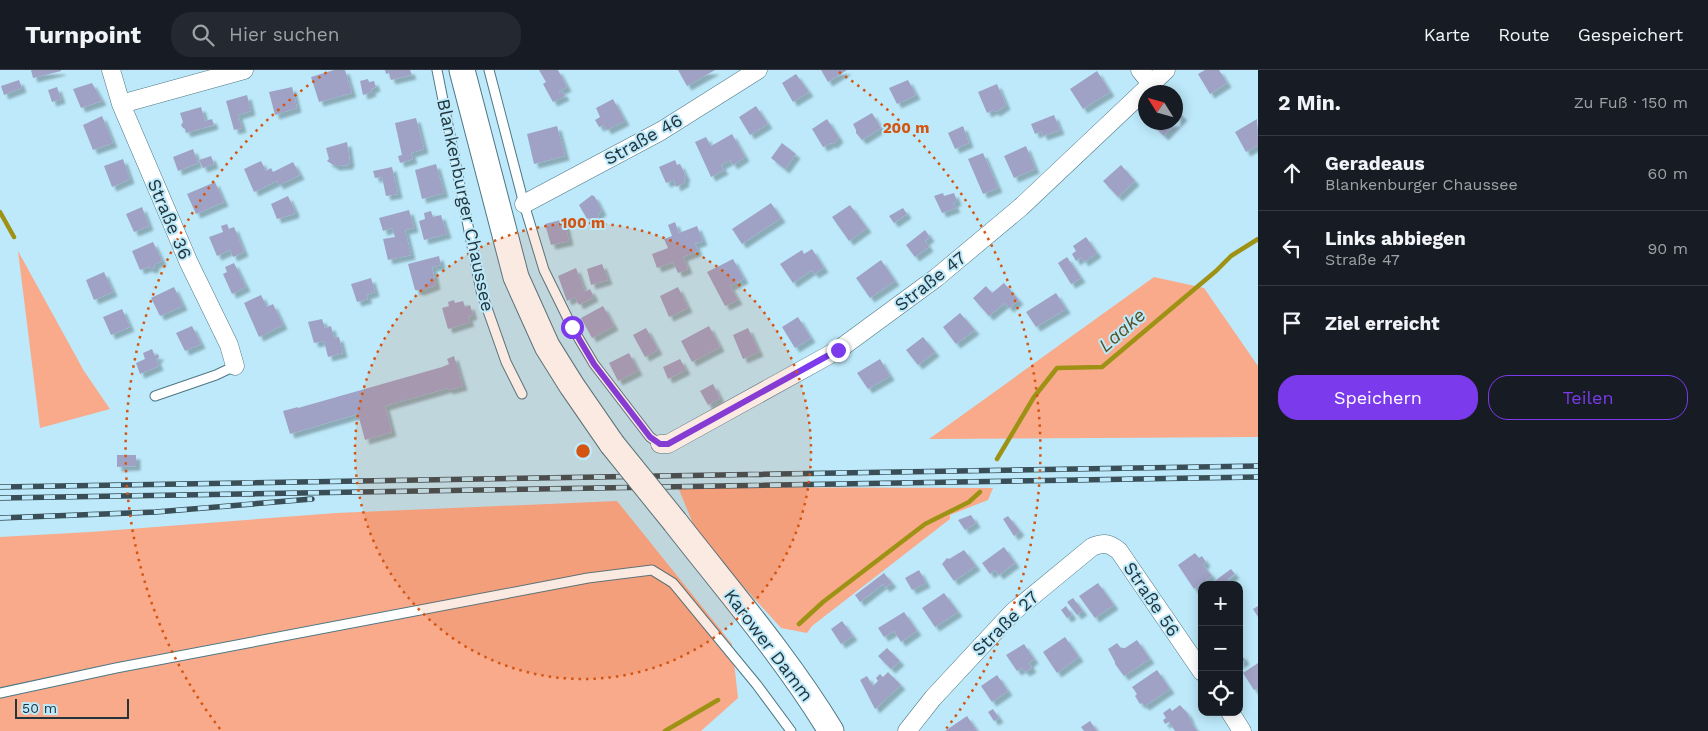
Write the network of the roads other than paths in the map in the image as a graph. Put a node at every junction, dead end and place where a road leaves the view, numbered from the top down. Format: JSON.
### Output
{"nodes":[{"id":1,"x":110,"y":70,"type":"edge"},
{"id":2,"x":244,"y":70,"type":"edge"},
{"id":3,"x":437,"y":70,"type":"edge"},
{"id":4,"x":462,"y":70,"type":"edge"},
{"id":5,"x":490,"y":70,"type":"edge"},
{"id":6,"x":758,"y":70,"type":"edge"},
{"id":7,"x":1140,"y":70,"type":"edge"},
{"id":8,"x":1166,"y":70,"type":"edge"},
{"id":9,"x":1152,"y":85,"type":"joint"},
{"id":10,"x":1138,"y":98,"type":"edge"},
{"id":11,"x":121,"y":104,"type":"junction"},
{"id":12,"x":524,"y":204,"type":"junction"},
{"id":13,"x":235,"y":366,"type":"joint"},
{"id":14,"x":522,"y":394,"type":"dead end"},
{"id":15,"x":155,"y":396,"type":"dead end"},
{"id":16,"x":660,"y":444,"type":"joint"},
{"id":17,"x":1119,"y":551,"type":"joint"},
{"id":18,"x":705,"y":560,"type":"joint"},
{"id":19,"x":1201,"y":671,"type":"edge"},
{"id":20,"x":0,"y":693,"type":"edge"},
{"id":21,"x":1233,"y":716,"type":"edge"},
{"id":22,"x":791,"y":731,"type":"edge"},
{"id":23,"x":831,"y":731,"type":"edge"},
{"id":24,"x":907,"y":731,"type":"edge"},
{"id":25,"x":1242,"y":731,"type":"edge"}],
"edges":[{"from":1,"to":11,"type":"street","name":"Straße 36"},
{"from":2,"to":11,"type":"street"},
{"from":3,"to":14,"type":"lane","name":"Blankenburger Chaussee"},
{"from":4,"to":18,"type":"main road","name":"Blankenburger Chaussee","bridge":true},
{"from":5,"to":12,"type":"lane"},
{"from":6,"to":12,"type":"street","name":"Straße 46"},
{"from":7,"to":9,"type":"street"},
{"from":8,"to":9,"type":"street","name":"Straße 47"},
{"from":10,"to":16,"type":"street","name":"Straße 47"},
{"from":11,"to":13,"type":"street","name":"Straße 36"},
{"from":12,"to":16,"type":"lane"},
{"from":13,"to":15,"type":"lane"},
{"from":17,"to":19,"type":"street","name":"Straße 56"},
{"from":17,"to":24,"type":"street","name":"Straße 27"},
{"from":18,"to":23,"type":"main road","name":"Karower Damm"},
{"from":20,"to":22,"type":"lane"},
{"from":21,"to":25,"type":"street"}]}
